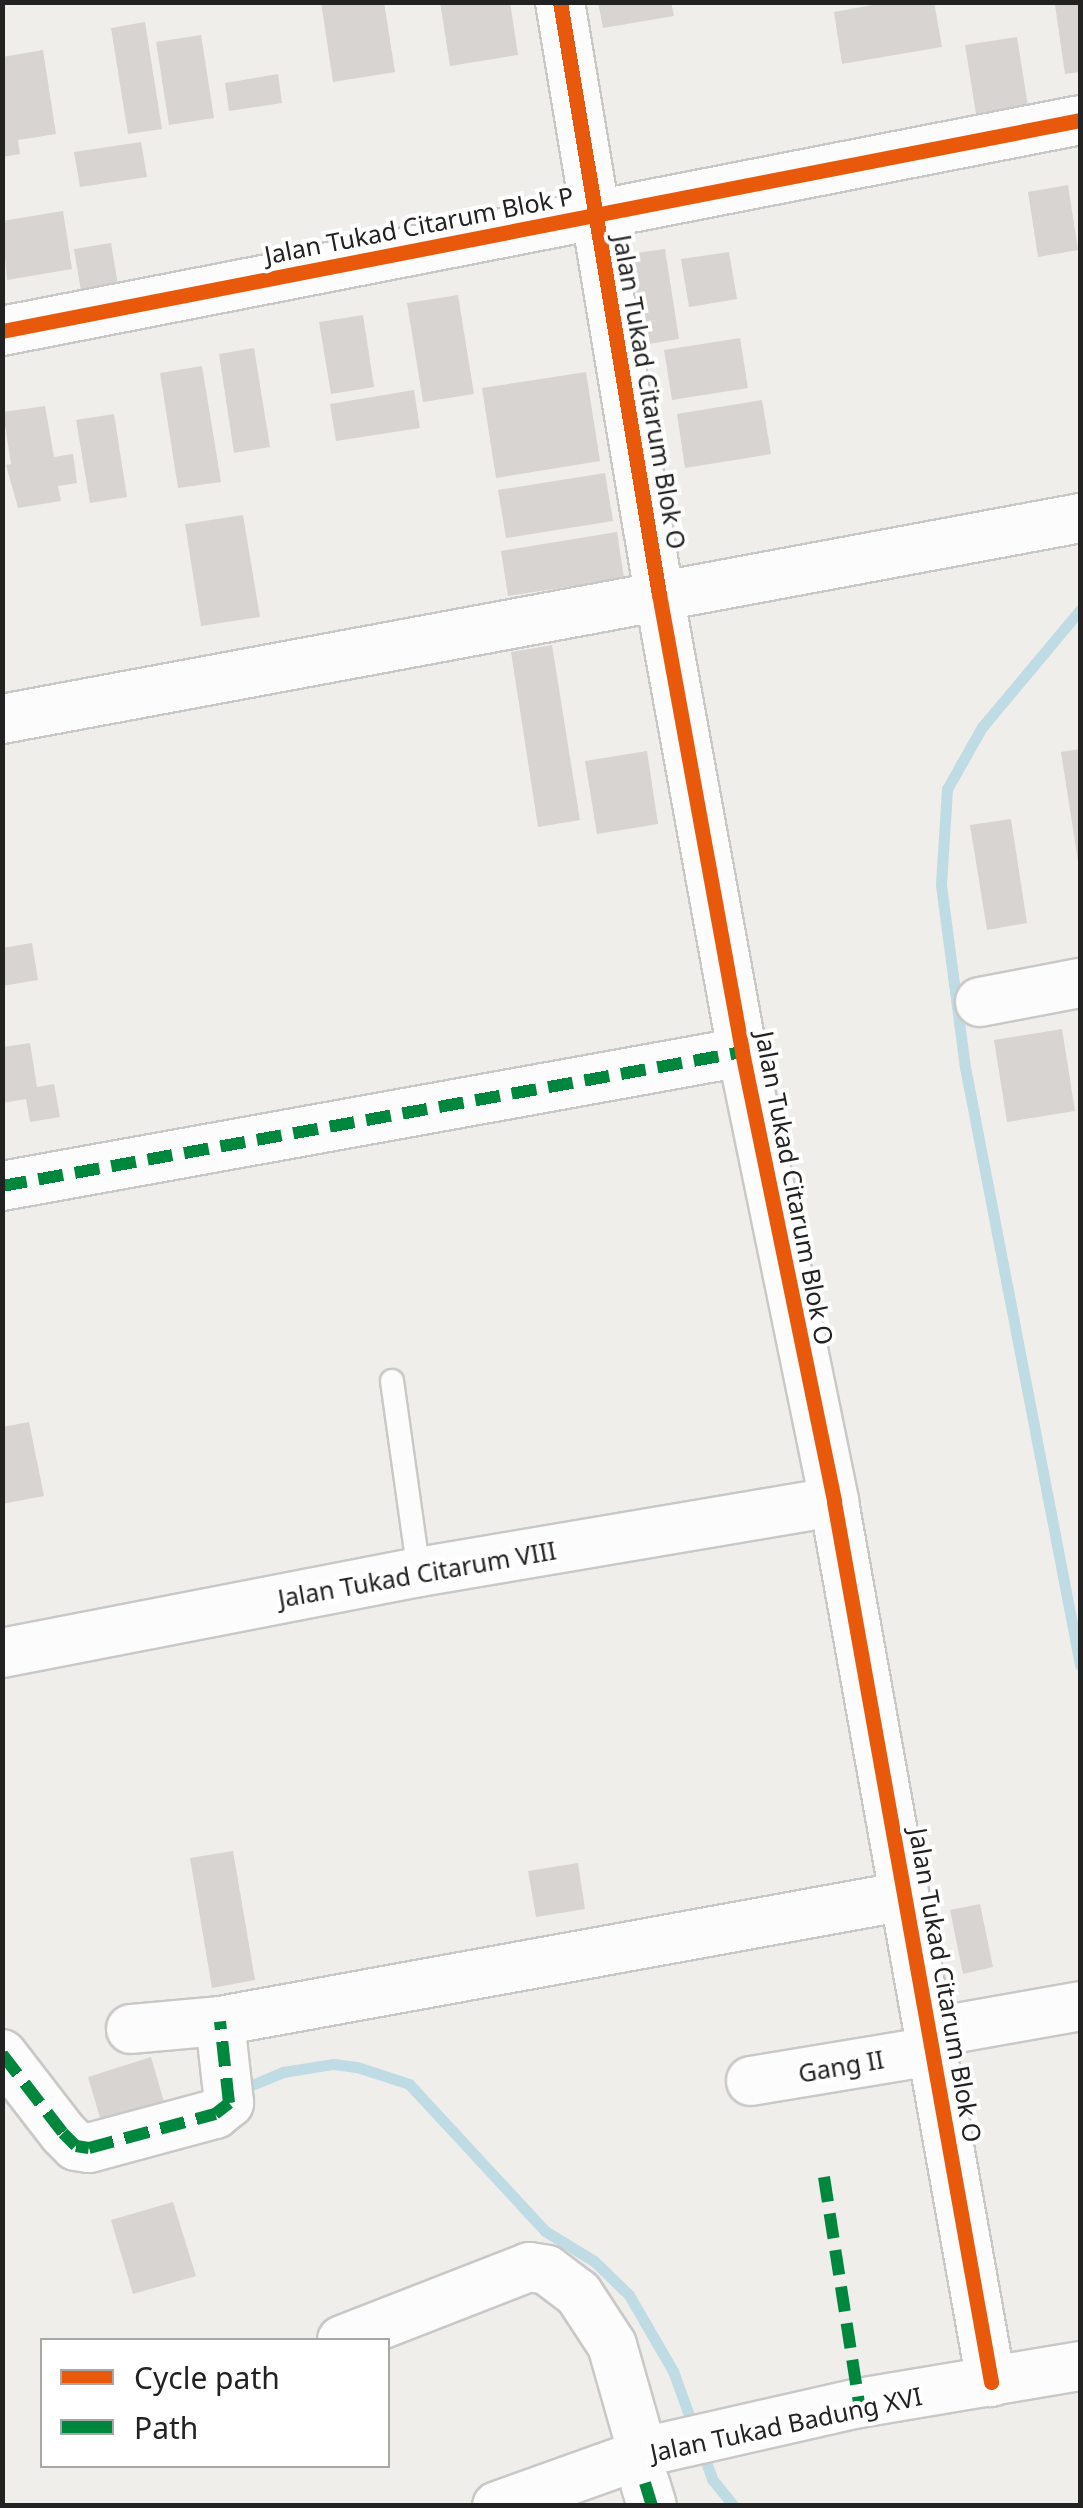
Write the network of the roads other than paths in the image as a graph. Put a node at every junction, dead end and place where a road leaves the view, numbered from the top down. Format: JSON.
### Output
{"nodes":[{"id":1,"x":560,"y":2,"type":"edge"},
{"id":2,"x":1080,"y":120,"type":"edge"},
{"id":3,"x":594,"y":216,"type":"junction"},
{"id":4,"x":2,"y":331,"type":"edge"},
{"id":5,"x":1080,"y":518,"type":"edge"},
{"id":6,"x":659,"y":594,"type":"junction"},
{"id":7,"x":2,"y":720,"type":"edge"},
{"id":8,"x":1080,"y":983,"type":"edge"},
{"id":9,"x":980,"y":1002,"type":"dead end"},
{"id":10,"x":742,"y":1052,"type":"junction"},
{"id":11,"x":2,"y":1186,"type":"edge"},
{"id":12,"x":392,"y":1381,"type":"dead end"},
{"id":13,"x":834,"y":1502,"type":"junction"},
{"id":14,"x":418,"y":1572,"type":"junction"},
{"id":15,"x":2,"y":1653,"type":"edge"},
{"id":16,"x":905,"y":1896,"type":"junction"},
{"id":17,"x":1080,"y":2006,"type":"edge"},
{"id":18,"x":131,"y":2029,"type":"dead end"},
{"id":19,"x":221,"y":2038,"type":"junction"},
{"id":20,"x":931,"y":2042,"type":"junction"},
{"id":21,"x":2,"y":2054,"type":"edge"},
{"id":22,"x":751,"y":2081,"type":"dead end"},
{"id":23,"x":347,"y":2338,"type":"edge"},
{"id":24,"x":1080,"y":2366,"type":"edge"},
{"id":25,"x":991,"y":2382,"type":"junction"},
{"id":26,"x":649,"y":2473,"type":"edge"},
{"id":27,"x":498,"y":2506,"type":"edge"}],
"edges":[{"from":1,"to":3,"type":"street","name":"Jalan Tukad Citarum Blok O"},
{"from":2,"to":3,"type":"street","name":"Jalan Tukad Citarum Blok P"},
{"from":3,"to":4,"type":"street","name":"Jalan Tukad Citarum Blok P"},
{"from":3,"to":6,"type":"street","name":"Jalan Tukad Citarum Blok O"},
{"from":5,"to":6,"type":"street"},
{"from":6,"to":7,"type":"street"},
{"from":6,"to":10,"type":"street","name":"Jalan Tukad Citarum Blok O"},
{"from":8,"to":9,"type":"street"},
{"from":10,"to":11,"type":"street"},
{"from":10,"to":13,"type":"street","name":"Jalan Tukad Citarum Blok O"},
{"from":12,"to":14,"type":"lane"},
{"from":13,"to":14,"type":"street","name":"Jalan Tukad Citarum VIII"},
{"from":13,"to":16,"type":"street","name":"Jalan Tukad Citarum Blok O"},
{"from":14,"to":15,"type":"street","name":"Jalan Tukad Citarum VIII"},
{"from":16,"to":19,"type":"street"},
{"from":16,"to":20,"type":"street","name":"Jalan Tukad Citarum Blok O"},
{"from":17,"to":20,"type":"street","name":"Gang II"},
{"from":18,"to":19,"type":"street"},
{"from":19,"to":21,"type":"street"},
{"from":20,"to":22,"type":"street","name":"Gang II"},
{"from":20,"to":25,"type":"street","name":"Jalan Tukad Citarum Blok O"},
{"from":23,"to":26,"type":"street"},
{"from":24,"to":25,"type":"street","name":"Jalan Tukad Badung XVI"},
{"from":25,"to":26,"type":"street","name":"Jalan Tukad Badung XVI"},
{"from":26,"to":27,"type":"street","name":"Jalan Tukad Badung XVI"}]}
